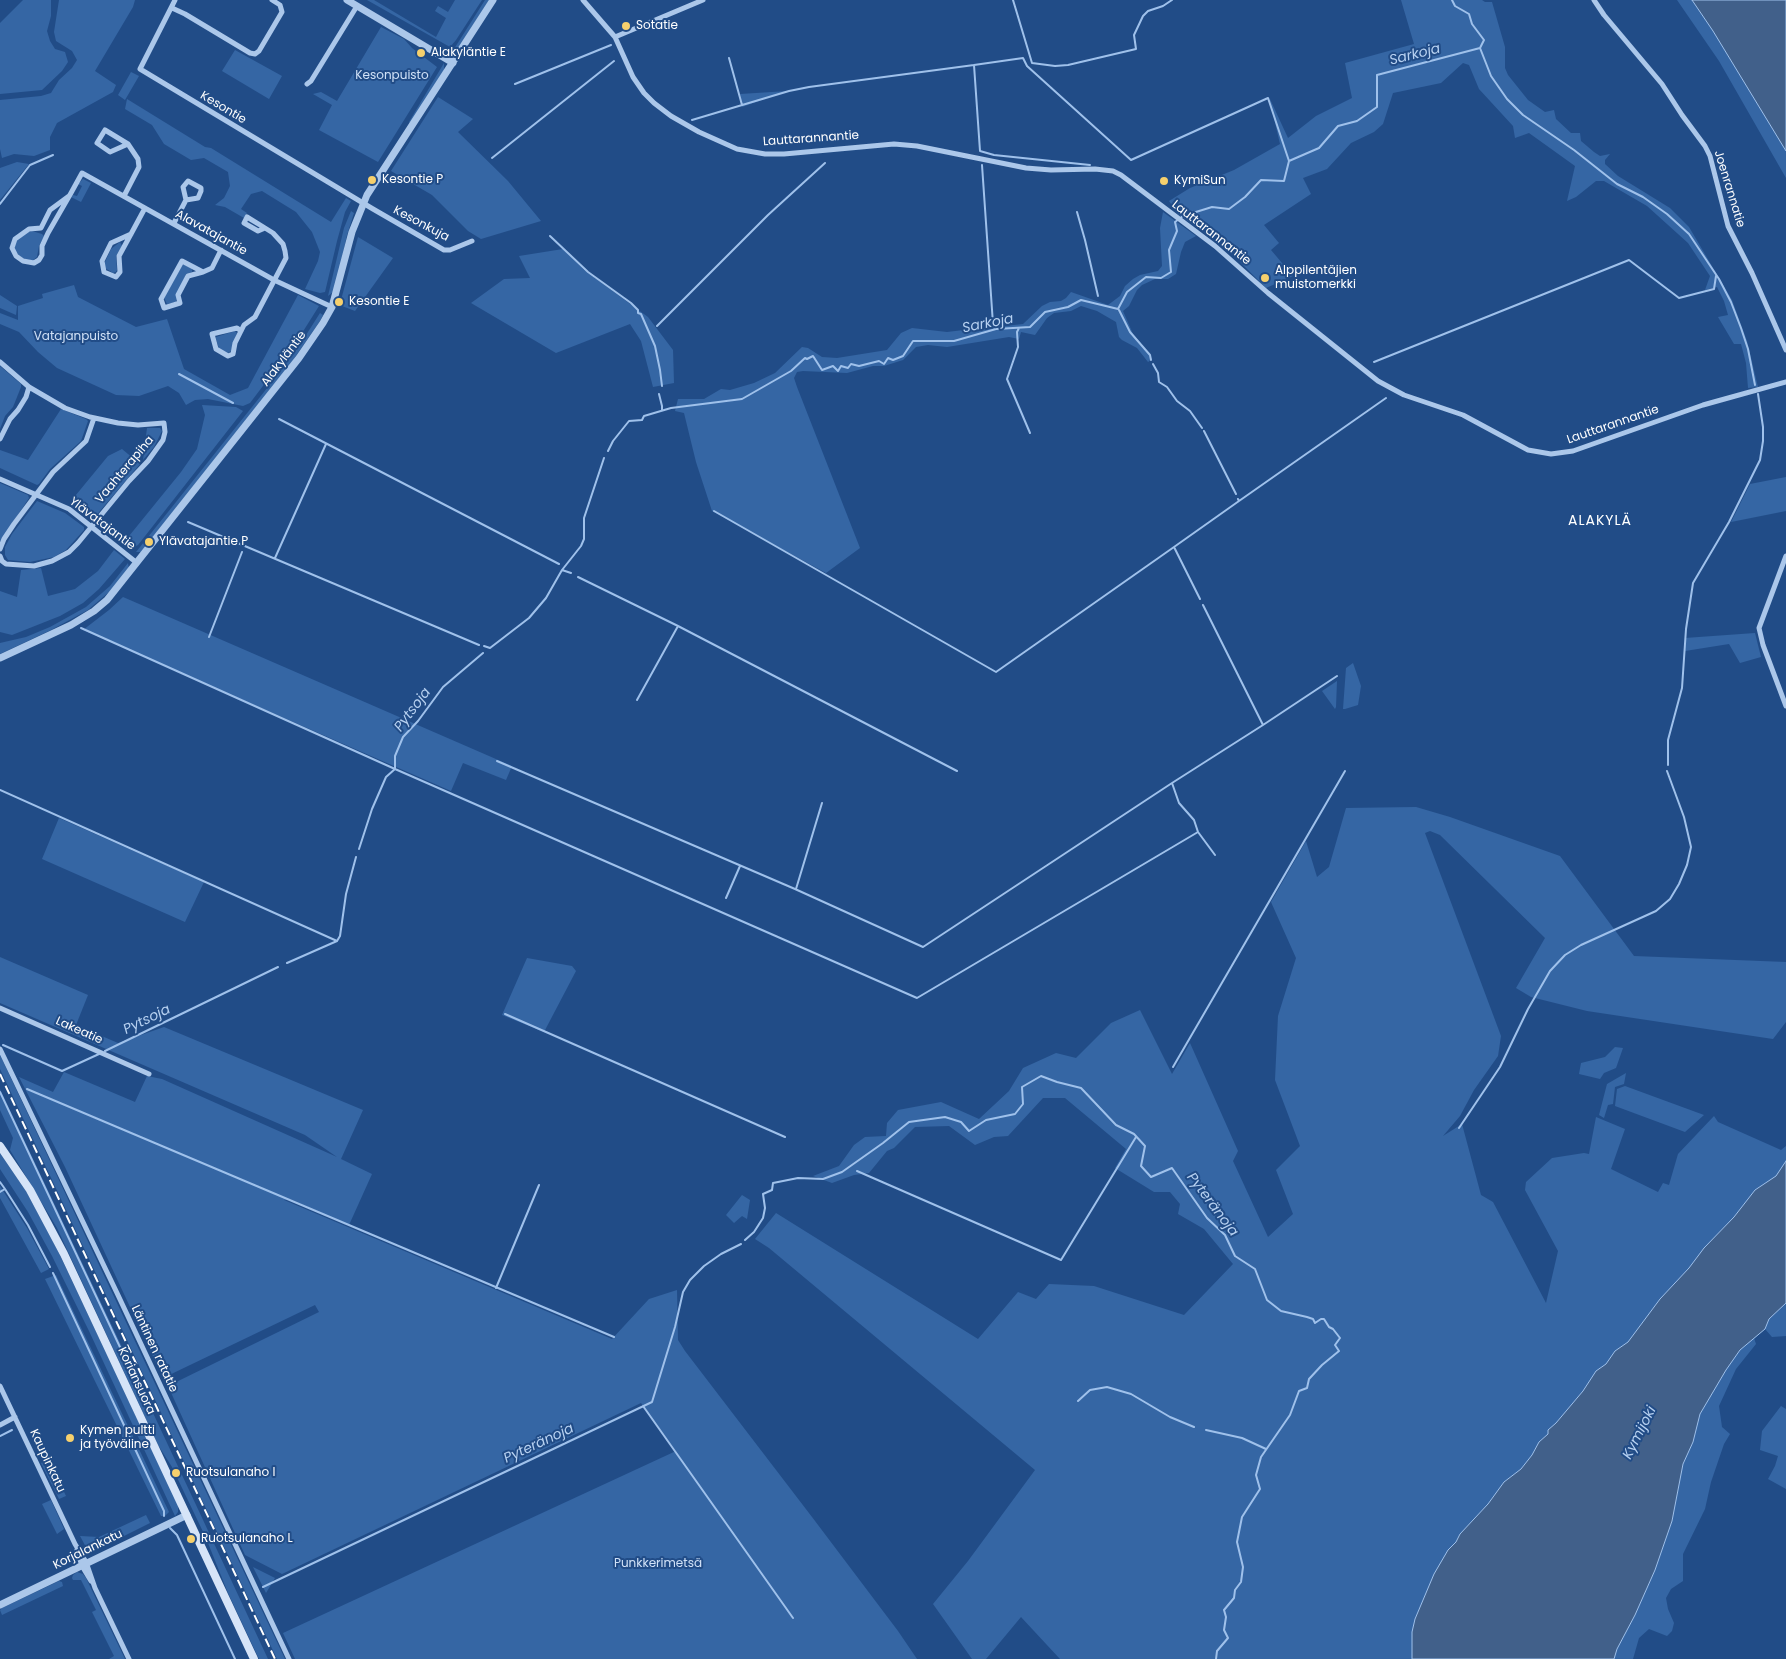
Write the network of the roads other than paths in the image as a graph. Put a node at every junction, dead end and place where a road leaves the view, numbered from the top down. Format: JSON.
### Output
{"nodes":[{"id":1,"x":175,"y":0,"type":"edge"},
{"id":2,"x":272,"y":0,"type":"edge"},
{"id":3,"x":493,"y":0,"type":"edge"},
{"id":4,"x":583,"y":0,"type":"edge"},
{"id":5,"x":703,"y":0,"type":"edge"},
{"id":6,"x":1594,"y":0,"type":"edge"},
{"id":7,"x":353,"y":2,"type":"edge"},
{"id":8,"x":172,"y":8,"type":"junction"},
{"id":9,"x":615,"y":37,"type":"junction"},
{"id":10,"x":453,"y":63,"type":"junction"},
{"id":11,"x":307,"y":84,"type":"dead end"},
{"id":12,"x":128,"y":144,"type":"junction"},
{"id":13,"x":69,"y":196,"type":"junction"},
{"id":14,"x":124,"y":196,"type":"junction"},
{"id":15,"x":186,"y":200,"type":"dead end"},
{"id":16,"x":363,"y":203,"type":"junction"},
{"id":17,"x":145,"y":208,"type":"junction"},
{"id":18,"x":174,"y":223,"type":"junction"},
{"id":19,"x":41,"y":228,"type":"junction"},
{"id":20,"x":265,"y":228,"type":"dead end"},
{"id":21,"x":48,"y":233,"type":"junction"},
{"id":22,"x":131,"y":234,"type":"junction"},
{"id":23,"x":472,"y":241,"type":"dead end"},
{"id":24,"x":221,"y":250,"type":"junction"},
{"id":25,"x":202,"y":272,"type":"junction"},
{"id":26,"x":274,"y":280,"type":"junction"},
{"id":27,"x":332,"y":307,"type":"junction"},
{"id":28,"x":241,"y":331,"type":"junction"},
{"id":29,"x":1786,"y":350,"type":"edge"},
{"id":30,"x":0,"y":362,"type":"edge"},
{"id":31,"x":1786,"y":382,"type":"edge"},
{"id":32,"x":29,"y":387,"type":"junction"},
{"id":33,"x":94,"y":418,"type":"junction"},
{"id":34,"x":0,"y":439,"type":"edge"},
{"id":35,"x":0,"y":479,"type":"edge"},
{"id":36,"x":36,"y":495,"type":"junction"},
{"id":37,"x":92,"y":526,"type":"junction"},
{"id":38,"x":0,"y":549,"type":"edge"},
{"id":39,"x":0,"y":556,"type":"edge"},
{"id":40,"x":1786,"y":556,"type":"edge"},
{"id":41,"x":137,"y":563,"type":"junction"},
{"id":42,"x":0,"y":658,"type":"edge"},
{"id":43,"x":1786,"y":706,"type":"edge"},
{"id":44,"x":0,"y":1008,"type":"edge"},
{"id":45,"x":0,"y":1049,"type":"edge"},
{"id":46,"x":149,"y":1074,"type":"dead end"},
{"id":47,"x":0,"y":1146,"type":"edge"},
{"id":48,"x":0,"y":1386,"type":"edge"},
{"id":49,"x":15,"y":1418,"type":"junction"},
{"id":50,"x":0,"y":1425,"type":"edge"},
{"id":51,"x":186,"y":1515,"type":"junction"},
{"id":52,"x":84,"y":1564,"type":"junction"},
{"id":53,"x":0,"y":1605,"type":"edge"},
{"id":54,"x":129,"y":1659,"type":"edge"},
{"id":55,"x":254,"y":1659,"type":"edge"},
{"id":56,"x":288,"y":1659,"type":"edge"}],
"edges":[{"from":1,"to":8,"type":"street","name":"Kesontie"},
{"from":2,"to":8,"type":"street"},
{"from":3,"to":10,"type":"street","name":"Alakyläntie"},
{"from":4,"to":9,"type":"street","name":"Lauttarannantie"},
{"from":5,"to":9,"type":"street"},
{"from":6,"to":29,"type":"street","name":"Joenrannatie"},
{"from":7,"to":10,"type":"street"},
{"from":7,"to":11,"type":"street"},
{"from":8,"to":16,"type":"street","name":"Kesontie"},
{"from":9,"to":31,"type":"street","name":"Lauttarannantie"},
{"from":10,"to":16,"type":"street","name":"Alakyläntie"},
{"from":12,"to":12,"type":"street"},
{"from":12,"to":14,"type":"street"},
{"from":13,"to":14,"type":"street","name":"Alavatajantie"},
{"from":13,"to":19,"type":"street"},
{"from":13,"to":21,"type":"street"},
{"from":14,"to":17,"type":"street","name":"Alavatajantie"},
{"from":15,"to":18,"type":"street"},
{"from":16,"to":23,"type":"street","name":"Kesonkuja"},
{"from":16,"to":27,"type":"street","name":"Alakyläntie"},
{"from":17,"to":18,"type":"street","name":"Alavatajantie"},
{"from":17,"to":22,"type":"street"},
{"from":18,"to":24,"type":"street","name":"Alavatajantie"},
{"from":19,"to":21,"type":"street"},
{"from":19,"to":21,"type":"street"},
{"from":20,"to":26,"type":"street"},
{"from":22,"to":22,"type":"street"},
{"from":24,"to":25,"type":"street"},
{"from":24,"to":26,"type":"street","name":"Alavatajantie"},
{"from":25,"to":25,"type":"street"},
{"from":26,"to":27,"type":"street","name":"Alavatajantie"},
{"from":26,"to":28,"type":"street"},
{"from":27,"to":41,"type":"street","name":"Alakyläntie"},
{"from":28,"to":28,"type":"street"},
{"from":30,"to":32,"type":"street"},
{"from":32,"to":33,"type":"street"},
{"from":32,"to":34,"type":"street"},
{"from":33,"to":36,"type":"street"},
{"from":33,"to":37,"type":"street","name":"Vaahterapiha"},
{"from":35,"to":36,"type":"street","name":"Ylävatajantie"},
{"from":36,"to":37,"type":"street","name":"Ylävatajantie"},
{"from":36,"to":38,"type":"street"},
{"from":37,"to":39,"type":"street","name":"Vaahterapiha"},
{"from":37,"to":41,"type":"street","name":"Ylävatajantie"},
{"from":40,"to":43,"type":"street"},
{"from":41,"to":42,"type":"street","name":"Alakyläntie"},
{"from":44,"to":46,"type":"street","name":"Lakeatie"},
{"from":45,"to":56,"type":"street","name":"Läntinen ratatie"},
{"from":47,"to":51,"type":"main road","name":"Koriansuora"},
{"from":48,"to":49,"type":"street","name":"Kaupinkatu"},
{"from":49,"to":50,"type":"street"},
{"from":49,"to":52,"type":"street","name":"Kaupinkatu"},
{"from":51,"to":52,"type":"street","name":"Korjalankatu"},
{"from":51,"to":55,"type":"main road","name":"Koriansuora"},
{"from":52,"to":53,"type":"street","name":"Korjalankatu"},
{"from":52,"to":54,"type":"street","name":"Kaupinkatu"}]}
